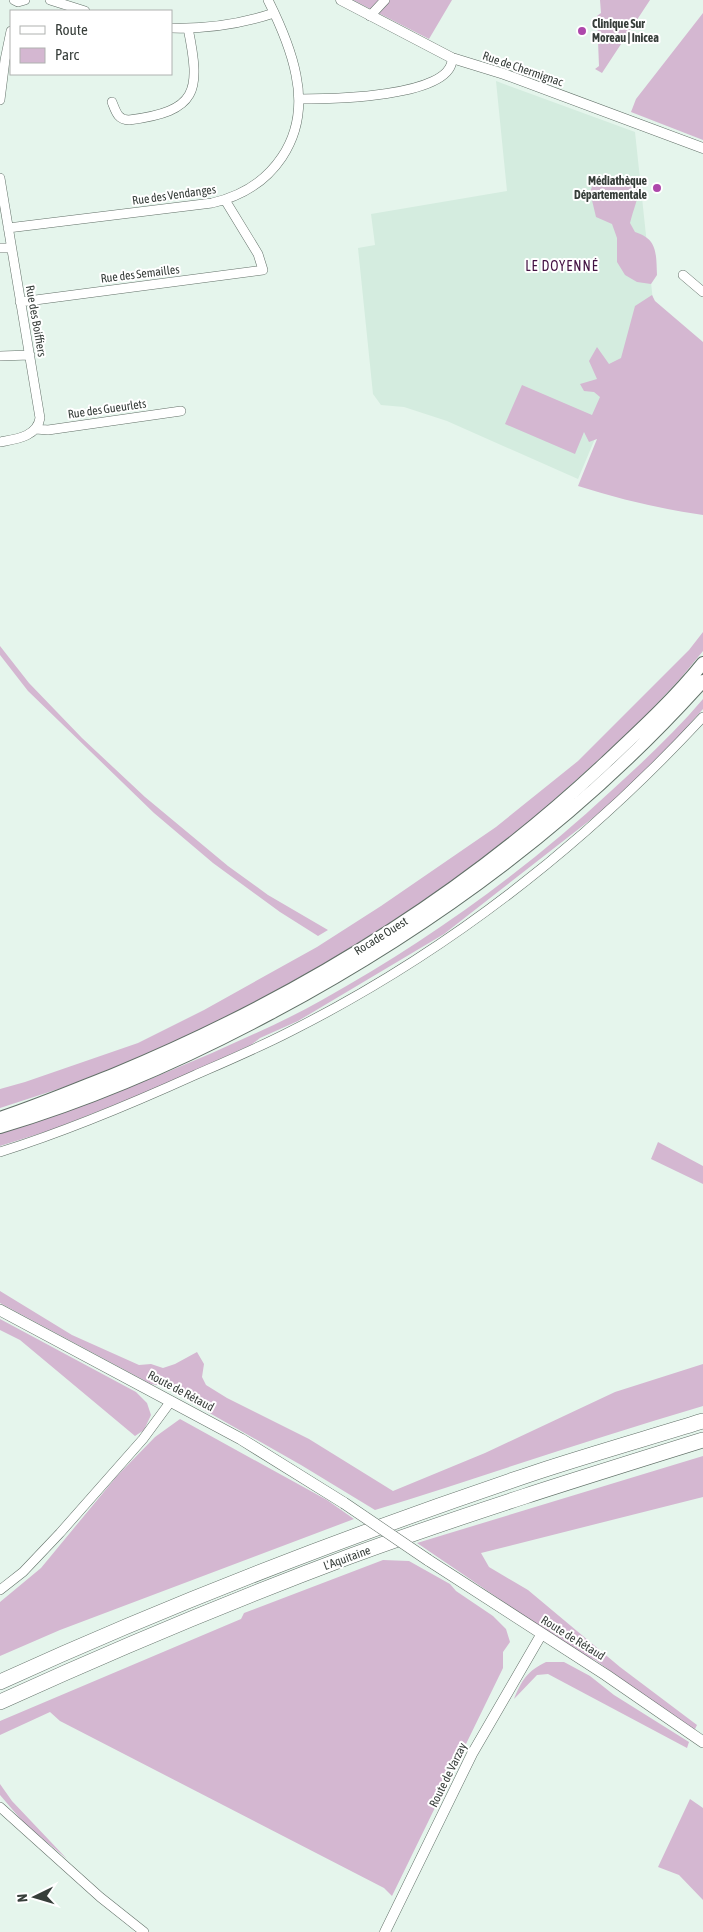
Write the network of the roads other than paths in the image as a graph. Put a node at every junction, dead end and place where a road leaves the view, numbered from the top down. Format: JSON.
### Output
{"nodes":[{"id":1,"x":50,"y":0,"type":"edge"},
{"id":2,"x":268,"y":0,"type":"edge"},
{"id":3,"x":341,"y":0,"type":"edge"},
{"id":4,"x":385,"y":0,"type":"edge"},
{"id":5,"x":81,"y":10,"type":"edge"},
{"id":6,"x":274,"y":13,"type":"junction"},
{"id":7,"x":370,"y":16,"type":"junction"},
{"id":8,"x":172,"y":28,"type":"edge"},
{"id":9,"x":188,"y":28,"type":"junction"},
{"id":10,"x":10,"y":36,"type":"edge"},
{"id":11,"x":452,"y":58,"type":"junction"},
{"id":12,"x":299,"y":99,"type":"junction"},
{"id":13,"x":0,"y":100,"type":"edge"},
{"id":14,"x":112,"y":102,"type":"dead end"},
{"id":15,"x":703,"y":148,"type":"edge"},
{"id":16,"x":0,"y":178,"type":"edge"},
{"id":17,"x":225,"y":200,"type":"junction"},
{"id":18,"x":8,"y":228,"type":"junction"},
{"id":19,"x":0,"y":248,"type":"edge"},
{"id":20,"x":11,"y":248,"type":"junction"},
{"id":21,"x":683,"y":275,"type":"dead end"},
{"id":22,"x":703,"y":292,"type":"edge"},
{"id":23,"x":20,"y":302,"type":"junction"},
{"id":24,"x":30,"y":355,"type":"junction"},
{"id":25,"x":0,"y":356,"type":"edge"},
{"id":26,"x":181,"y":411,"type":"dead end"},
{"id":27,"x":36,"y":429,"type":"junction"},
{"id":28,"x":0,"y":442,"type":"edge"},
{"id":29,"x":703,"y":663,"type":"edge"},
{"id":30,"x":703,"y":681,"type":"edge"},
{"id":31,"x":703,"y":717,"type":"edge"},
{"id":32,"x":0,"y":1118,"type":"edge"},
{"id":33,"x":0,"y":1127,"type":"edge"},
{"id":34,"x":0,"y":1152,"type":"edge"},
{"id":35,"x":0,"y":1310,"type":"edge"},
{"id":36,"x":171,"y":1401,"type":"junction"},
{"id":37,"x":703,"y":1421,"type":"edge"},
{"id":38,"x":703,"y":1440,"type":"edge"},
{"id":39,"x":0,"y":1590,"type":"edge"},
{"id":40,"x":541,"y":1634,"type":"junction"},
{"id":41,"x":0,"y":1682,"type":"edge"},
{"id":42,"x":0,"y":1702,"type":"edge"},
{"id":43,"x":703,"y":1742,"type":"edge"},
{"id":44,"x":0,"y":1807,"type":"edge"},
{"id":45,"x":144,"y":1932,"type":"edge"},
{"id":46,"x":385,"y":1932,"type":"edge"}],
"edges":[{"from":1,"to":5,"type":"street"},
{"from":2,"to":6,"type":"street","name":"Rue des Vendanges"},
{"from":3,"to":7,"type":"street","name":"Rue de Chermignac"},
{"from":4,"to":7,"type":"street"},
{"from":6,"to":9,"type":"street"},
{"from":6,"to":12,"type":"street","name":"Rue des Vendanges"},
{"from":7,"to":11,"type":"street","name":"Rue de Chermignac"},
{"from":8,"to":9,"type":"street"},
{"from":9,"to":14,"type":"street"},
{"from":10,"to":13,"type":"street"},
{"from":11,"to":12,"type":"street"},
{"from":11,"to":15,"type":"street","name":"Rue de Chermignac"},
{"from":12,"to":17,"type":"street","name":"Rue des Vendanges"},
{"from":16,"to":18,"type":"street","name":"Rue des Boiffiers"},
{"from":17,"to":18,"type":"street","name":"Rue des Vendanges"},
{"from":17,"to":23,"type":"street","name":"Rue des Semailles"},
{"from":18,"to":20,"type":"street","name":"Rue des Boiffiers"},
{"from":19,"to":20,"type":"street"},
{"from":20,"to":23,"type":"street","name":"Rue des Boiffiers"},
{"from":21,"to":22,"type":"street"},
{"from":23,"to":24,"type":"street","name":"Rue des Boiffiers"},
{"from":24,"to":25,"type":"street"},
{"from":24,"to":27,"type":"street","name":"Rue des Boiffiers"},
{"from":26,"to":27,"type":"street","name":"Rue des Gueurlets"},
{"from":27,"to":28,"type":"street"},
{"from":29,"to":32,"type":"main road","name":"Rocade Ouest"},
{"from":30,"to":33,"type":"main road","name":"Rocade Ouest"},
{"from":31,"to":34,"type":"street"},
{"from":35,"to":36,"type":"main road","name":"Route de Rétaud"},
{"from":36,"to":39,"type":"street"},
{"from":36,"to":40,"type":"main road","name":"Route de Rétaud","bridge":true},
{"from":37,"to":41,"type":"highway","name":"L'Aquitaine"},
{"from":38,"to":42,"type":"highway","name":"L'Aquitaine"},
{"from":40,"to":43,"type":"main road","name":"Route de Rétaud"},
{"from":40,"to":46,"type":"street","name":"Route de Varzay"},
{"from":44,"to":45,"type":"street"}]}
